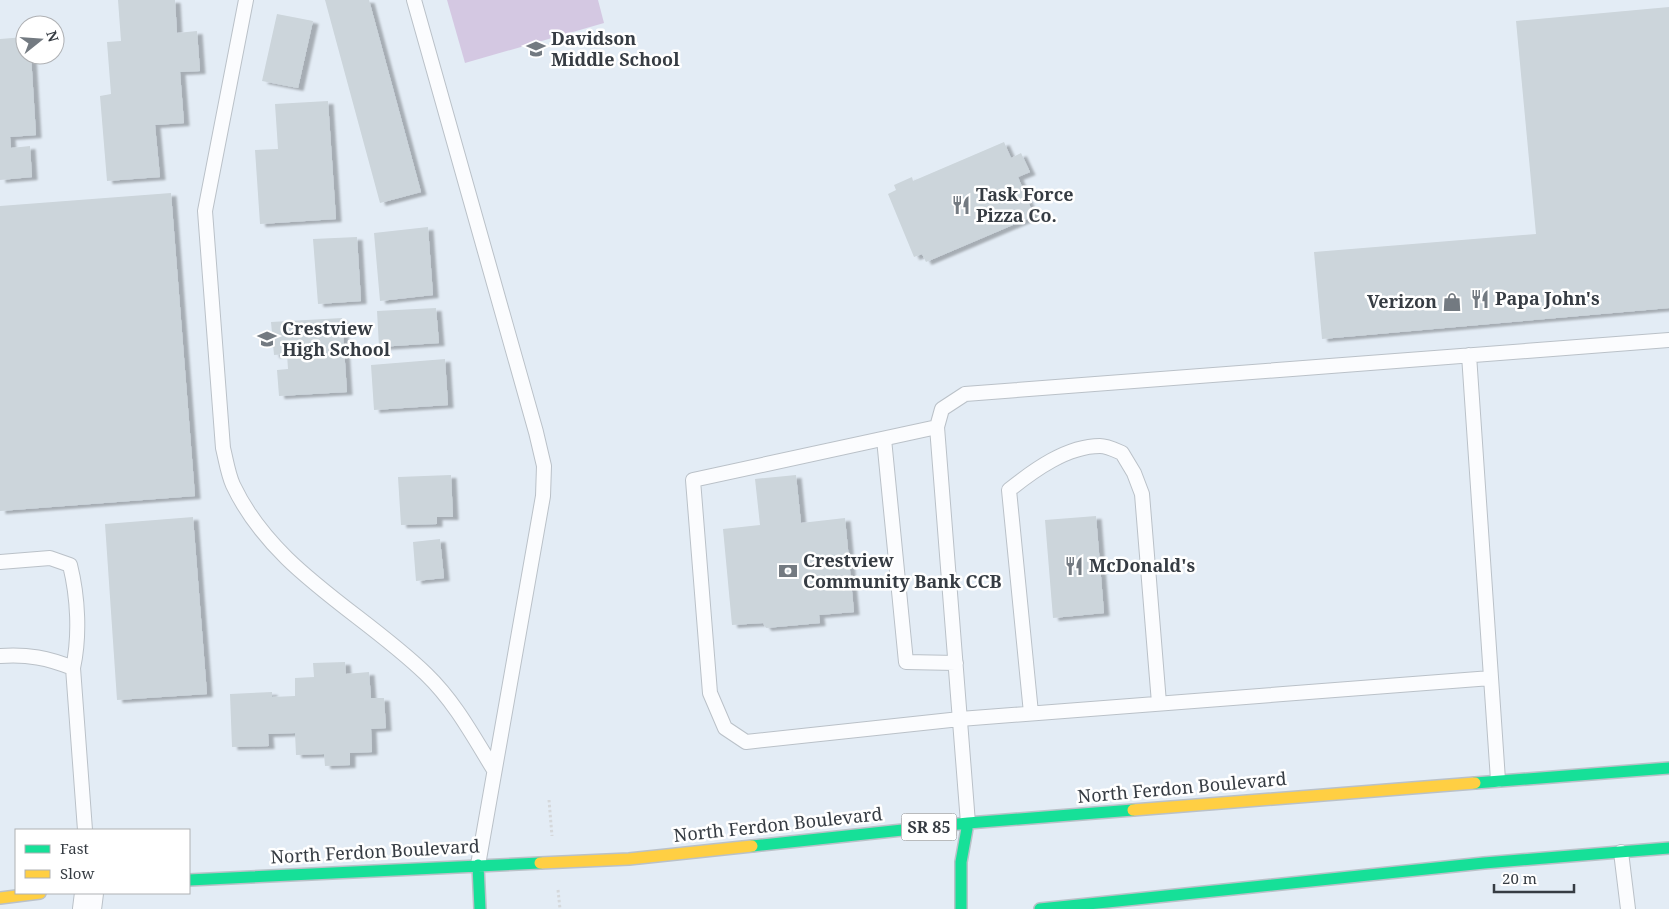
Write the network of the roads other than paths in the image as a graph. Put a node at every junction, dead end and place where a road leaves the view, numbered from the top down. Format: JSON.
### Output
{"nodes":[{"id":1,"x":246,"y":0,"type":"edge"},
{"id":2,"x":414,"y":0,"type":"edge"},
{"id":3,"x":1669,"y":340,"type":"edge"},
{"id":4,"x":1469,"y":355,"type":"junction"},
{"id":5,"x":937,"y":427,"type":"junction"},
{"id":6,"x":884,"y":439,"type":"junction"},
{"id":7,"x":0,"y":562,"type":"edge"},
{"id":8,"x":0,"y":656,"type":"edge"},
{"id":9,"x":956,"y":663,"type":"junction"},
{"id":10,"x":73,"y":668,"type":"junction"},
{"id":11,"x":1491,"y":678,"type":"junction"},
{"id":12,"x":1159,"y":703,"type":"junction"},
{"id":13,"x":1031,"y":713,"type":"junction"},
{"id":14,"x":960,"y":719,"type":"junction"},
{"id":15,"x":1669,"y":768,"type":"edge"},
{"id":16,"x":494,"y":770,"type":"junction"},
{"id":17,"x":1498,"y":780,"type":"junction"},
{"id":18,"x":968,"y":823,"type":"junction"},
{"id":19,"x":85,"y":829,"type":"edge"},
{"id":20,"x":1669,"y":848,"type":"edge"},
{"id":21,"x":1621,"y":852,"type":"junction"},
{"id":22,"x":478,"y":865,"type":"junction"},
{"id":23,"x":190,"y":880,"type":"edge"},
{"id":24,"x":32,"y":894,"type":"edge"},
{"id":25,"x":89,"y":894,"type":"edge"},
{"id":26,"x":0,"y":898,"type":"edge"},
{"id":27,"x":87,"y":909,"type":"edge"},
{"id":28,"x":480,"y":909,"type":"edge"},
{"id":29,"x":961,"y":909,"type":"edge"},
{"id":30,"x":1040,"y":909,"type":"edge"},
{"id":31,"x":1628,"y":909,"type":"edge"}],
"edges":[{"from":1,"to":16,"type":"lane"},
{"from":2,"to":16,"type":"lane"},
{"from":3,"to":4,"type":"lane"},
{"from":4,"to":5,"type":"lane"},
{"from":4,"to":11,"type":"lane"},
{"from":5,"to":6,"type":"lane"},
{"from":5,"to":9,"type":"lane"},
{"from":6,"to":9,"type":"lane"},
{"from":6,"to":14,"type":"lane"},
{"from":7,"to":10,"type":"lane"},
{"from":8,"to":10,"type":"lane"},
{"from":9,"to":14,"type":"lane"},
{"from":10,"to":19,"type":"lane"},
{"from":11,"to":12,"type":"lane"},
{"from":11,"to":17,"type":"lane"},
{"from":12,"to":13,"type":"lane"},
{"from":12,"to":13,"type":"lane"},
{"from":13,"to":14,"type":"lane"},
{"from":14,"to":18,"type":"lane"},
{"from":15,"to":17,"type":"main road","name":"North Ferdon Boulevard","number":"SR 85"},
{"from":16,"to":22,"type":"lane"},
{"from":17,"to":18,"type":"main road","name":"North Ferdon Boulevard","number":"SR 85"},
{"from":18,"to":22,"type":"main road","name":"North Ferdon Boulevard","number":"SR 85"},
{"from":18,"to":29,"type":"main road"},
{"from":20,"to":21,"type":"main road"},
{"from":21,"to":30,"type":"main road"},
{"from":21,"to":31,"type":"lane"},
{"from":22,"to":23,"type":"main road","name":"North Ferdon Boulevard","number":"SR 85"},
{"from":22,"to":28,"type":"main road"},
{"from":24,"to":26,"type":"main road"},
{"from":25,"to":27,"type":"street"}]}
